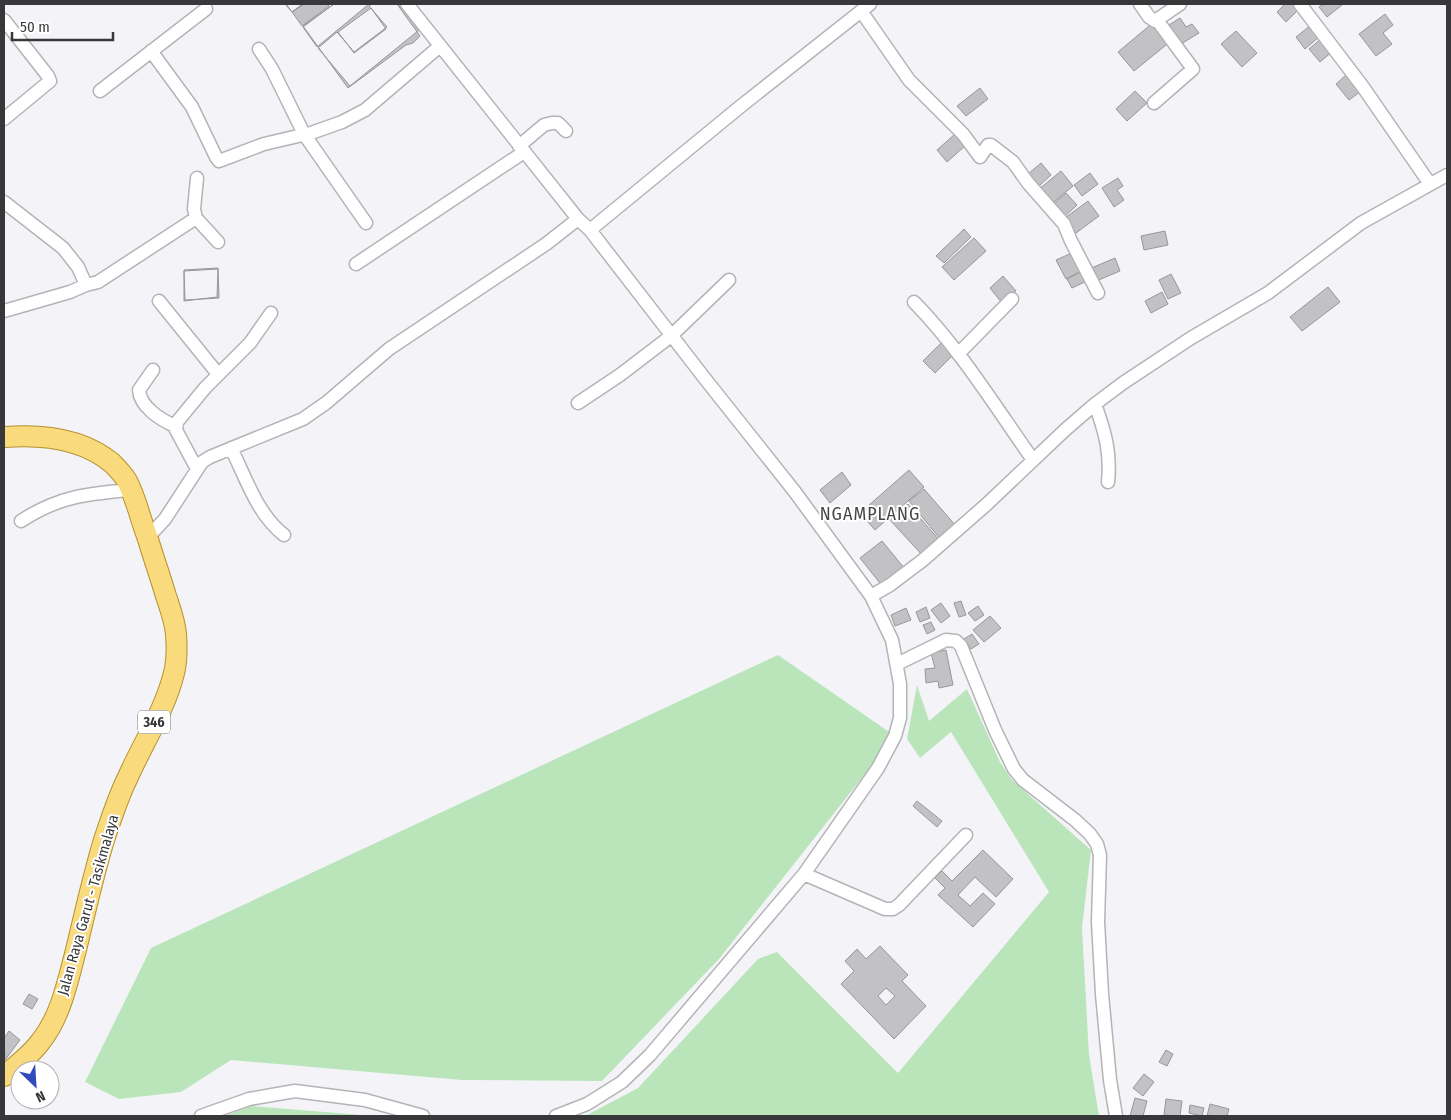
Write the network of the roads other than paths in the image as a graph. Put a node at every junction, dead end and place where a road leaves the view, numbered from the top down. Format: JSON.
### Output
{"nodes":[{"id":1,"x":407,"y":4,"type":"edge"},
{"id":2,"x":1140,"y":4,"type":"edge"},
{"id":3,"x":1180,"y":4,"type":"edge"},
{"id":4,"x":1300,"y":4,"type":"edge"},
{"id":5,"x":865,"y":7,"type":"edge"},
{"id":6,"x":206,"y":9,"type":"dead end"},
{"id":7,"x":4,"y":20,"type":"edge"},
{"id":8,"x":1157,"y":20,"type":"junction"},
{"id":9,"x":440,"y":46,"type":"junction"},
{"id":10,"x":259,"y":49,"type":"dead end"},
{"id":11,"x":151,"y":51,"type":"junction"},
{"id":12,"x":100,"y":91,"type":"dead end"},
{"id":13,"x":1154,"y":103,"type":"dead end"},
{"id":14,"x":4,"y":119,"type":"edge"},
{"id":15,"x":566,"y":131,"type":"dead end"},
{"id":16,"x":304,"y":134,"type":"junction"},
{"id":17,"x":522,"y":149,"type":"junction"},
{"id":18,"x":1447,"y":175,"type":"edge"},
{"id":19,"x":197,"y":178,"type":"dead end"},
{"id":20,"x":1430,"y":184,"type":"junction"},
{"id":21,"x":4,"y":202,"type":"edge"},
{"id":22,"x":196,"y":218,"type":"junction"},
{"id":23,"x":578,"y":219,"type":"junction"},
{"id":24,"x":366,"y":223,"type":"dead end"},
{"id":25,"x":590,"y":230,"type":"junction"},
{"id":26,"x":218,"y":242,"type":"dead end"},
{"id":27,"x":356,"y":264,"type":"dead end"},
{"id":28,"x":729,"y":280,"type":"dead end"},
{"id":29,"x":86,"y":285,"type":"junction"},
{"id":30,"x":1098,"y":293,"type":"dead end"},
{"id":31,"x":1012,"y":298,"type":"dead end"},
{"id":32,"x":159,"y":301,"type":"dead end"},
{"id":33,"x":914,"y":302,"type":"dead end"},
{"id":34,"x":4,"y":311,"type":"edge"},
{"id":35,"x":271,"y":313,"type":"dead end"},
{"id":36,"x":671,"y":336,"type":"junction"},
{"id":37,"x":958,"y":354,"type":"junction"},
{"id":38,"x":153,"y":370,"type":"dead end"},
{"id":39,"x":218,"y":374,"type":"junction"},
{"id":40,"x":578,"y":403,"type":"dead end"},
{"id":41,"x":1095,"y":404,"type":"junction"},
{"id":42,"x":175,"y":426,"type":"junction"},
{"id":43,"x":4,"y":436,"type":"edge"},
{"id":44,"x":230,"y":448,"type":"junction"},
{"id":45,"x":1033,"y":460,"type":"junction"},
{"id":46,"x":196,"y":469,"type":"junction"},
{"id":47,"x":1108,"y":482,"type":"dead end"},
{"id":48,"x":130,"y":490,"type":"junction"},
{"id":49,"x":20,"y":521,"type":"dead end"},
{"id":50,"x":284,"y":535,"type":"dead end"},
{"id":51,"x":147,"y":538,"type":"junction"},
{"id":52,"x":872,"y":596,"type":"junction"},
{"id":53,"x":897,"y":664,"type":"junction"},
{"id":54,"x":966,"y":835,"type":"dead end"},
{"id":55,"x":804,"y":874,"type":"junction"},
{"id":56,"x":4,"y":1076,"type":"edge"},
{"id":57,"x":201,"y":1116,"type":"edge"},
{"id":58,"x":423,"y":1116,"type":"edge"},
{"id":59,"x":556,"y":1116,"type":"edge"},
{"id":60,"x":1116,"y":1116,"type":"edge"}],
"edges":[{"from":1,"to":9,"type":"street"},
{"from":2,"to":8,"type":"street"},
{"from":3,"to":8,"type":"street"},
{"from":4,"to":20,"type":"street"},
{"from":5,"to":25,"type":"street"},
{"from":5,"to":30,"type":"street"},
{"from":6,"to":11,"type":"street"},
{"from":7,"to":14,"type":"street"},
{"from":8,"to":13,"type":"street"},
{"from":9,"to":16,"type":"street"},
{"from":9,"to":17,"type":"street"},
{"from":10,"to":16,"type":"street"},
{"from":11,"to":12,"type":"street"},
{"from":11,"to":16,"type":"street"},
{"from":15,"to":17,"type":"street"},
{"from":16,"to":24,"type":"street"},
{"from":17,"to":23,"type":"street"},
{"from":17,"to":27,"type":"street"},
{"from":18,"to":20,"type":"street"},
{"from":19,"to":22,"type":"street"},
{"from":20,"to":41,"type":"street"},
{"from":21,"to":29,"type":"street"},
{"from":22,"to":26,"type":"street"},
{"from":22,"to":29,"type":"street"},
{"from":23,"to":25,"type":"street"},
{"from":23,"to":44,"type":"street"},
{"from":25,"to":36,"type":"street"},
{"from":28,"to":36,"type":"street"},
{"from":29,"to":34,"type":"street"},
{"from":31,"to":37,"type":"street"},
{"from":32,"to":39,"type":"street"},
{"from":33,"to":37,"type":"street"},
{"from":35,"to":39,"type":"street"},
{"from":36,"to":40,"type":"street"},
{"from":36,"to":52,"type":"street"},
{"from":37,"to":45,"type":"street"},
{"from":38,"to":42,"type":"street"},
{"from":39,"to":42,"type":"street"},
{"from":41,"to":45,"type":"street"},
{"from":41,"to":47,"type":"street"},
{"from":42,"to":46,"type":"street"},
{"from":43,"to":48,"type":"main road","name":"Jalan Raya Garut - Tasikmalaya","number":"346"},
{"from":44,"to":46,"type":"street"},
{"from":44,"to":50,"type":"street"},
{"from":45,"to":52,"type":"street"},
{"from":46,"to":51,"type":"street"},
{"from":48,"to":49,"type":"street"},
{"from":48,"to":51,"type":"main road","name":"Jalan Raya Garut - Tasikmalaya","number":"346"},
{"from":51,"to":56,"type":"main road","name":"Jalan Raya Garut - Tasikmalaya","number":"346"},
{"from":52,"to":53,"type":"street"},
{"from":53,"to":55,"type":"street"},
{"from":53,"to":60,"type":"street"},
{"from":54,"to":55,"type":"street"},
{"from":55,"to":59,"type":"street"},
{"from":57,"to":58,"type":"street"}]}
